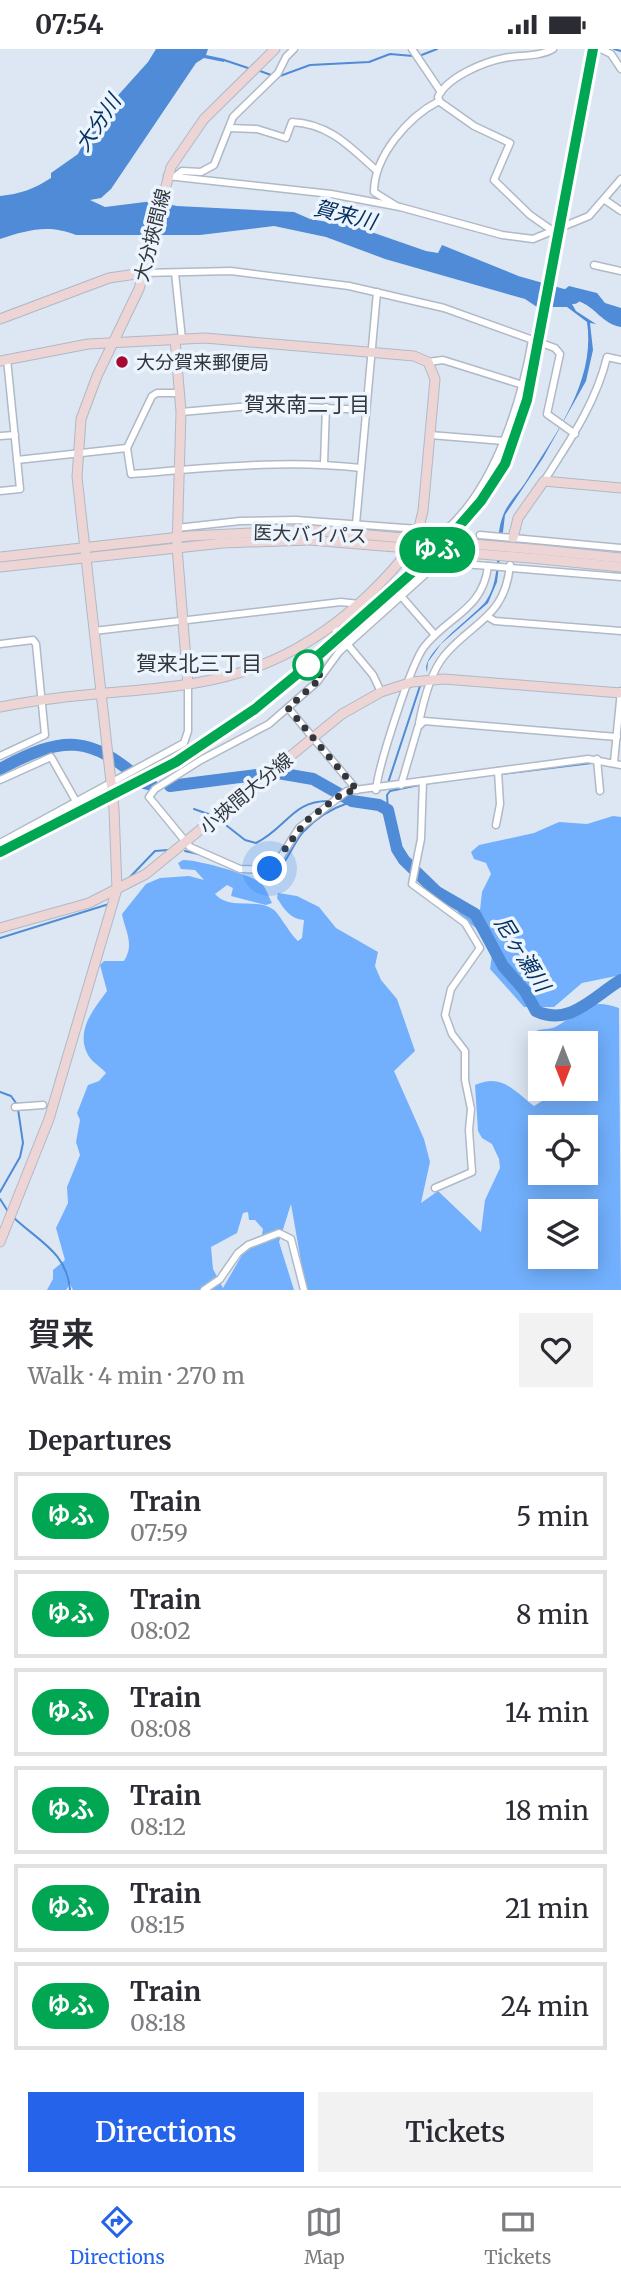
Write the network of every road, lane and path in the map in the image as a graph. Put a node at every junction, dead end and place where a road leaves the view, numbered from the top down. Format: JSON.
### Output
{"nodes":[{"id":1,"x":274,"y":49,"type":"edge"},
{"id":2,"x":294,"y":49,"type":"edge"},
{"id":3,"x":412,"y":49,"type":"edge"},
{"id":4,"x":553,"y":49,"type":"edge"},
{"id":5,"x":601,"y":49,"type":"edge"},
{"id":6,"x":621,"y":69,"type":"edge"},
{"id":7,"x":441,"y":92,"type":"junction"},
{"id":8,"x":439,"y":101,"type":"junction"},
{"id":9,"x":229,"y":128,"type":"junction"},
{"id":10,"x":376,"y":170,"type":"junction"},
{"id":11,"x":169,"y":178,"type":"junction"},
{"id":12,"x":621,"y":179,"type":"edge"},
{"id":13,"x":605,"y":200,"type":"junction"},
{"id":14,"x":400,"y":207,"type":"junction"},
{"id":15,"x":621,"y":211,"type":"edge"},
{"id":16,"x":552,"y":231,"type":"junction"},
{"id":17,"x":594,"y":265,"type":"dead end"},
{"id":18,"x":144,"y":268,"type":"junction"},
{"id":19,"x":621,"y":271,"type":"edge"},
{"id":20,"x":175,"y":273,"type":"junction"},
{"id":21,"x":377,"y":292,"type":"junction"},
{"id":22,"x":0,"y":319,"type":"edge"},
{"id":23,"x":179,"y":339,"type":"junction"},
{"id":24,"x":533,"y":340,"type":"junction"},
{"id":25,"x":113,"y":342,"type":"junction"},
{"id":26,"x":372,"y":351,"type":"junction"},
{"id":27,"x":4,"y":360,"type":"edge"},
{"id":28,"x":621,"y":360,"type":"edge"},
{"id":29,"x":428,"y":362,"type":"junction"},
{"id":30,"x":523,"y":386,"type":"junction"},
{"id":31,"x":180,"y":393,"type":"junction"},
{"id":32,"x":326,"y":407,"type":"junction"},
{"id":33,"x":366,"y":410,"type":"junction"},
{"id":34,"x":181,"y":412,"type":"junction"},
{"id":35,"x":575,"y":434,"type":"junction"},
{"id":36,"x":15,"y":435,"type":"junction"},
{"id":37,"x":430,"y":435,"type":"junction"},
{"id":38,"x":0,"y":436,"type":"edge"},
{"id":39,"x":503,"y":441,"type":"junction"},
{"id":40,"x":127,"y":448,"type":"junction"},
{"id":41,"x":77,"y":454,"type":"junction"},
{"id":42,"x":17,"y":460,"type":"junction"},
{"id":43,"x":324,"y":464,"type":"junction"},
{"id":44,"x":361,"y":468,"type":"junction"},
{"id":45,"x":178,"y":471,"type":"junction"},
{"id":46,"x":544,"y":481,"type":"junction"},
{"id":47,"x":621,"y":488,"type":"edge"},
{"id":48,"x":0,"y":491,"type":"edge"},
{"id":49,"x":356,"y":524,"type":"junction"},
{"id":50,"x":418,"y":530,"type":"junction"},
{"id":51,"x":480,"y":535,"type":"dead end"},
{"id":52,"x":177,"y":538,"type":"junction"},
{"id":53,"x":513,"y":538,"type":"junction"},
{"id":54,"x":621,"y":548,"type":"edge"},
{"id":55,"x":85,"y":552,"type":"junction"},
{"id":56,"x":542,"y":555,"type":"junction"},
{"id":57,"x":0,"y":557,"type":"edge"},
{"id":58,"x":621,"y":558,"type":"edge"},
{"id":59,"x":488,"y":566,"type":"junction"},
{"id":60,"x":621,"y":566,"type":"edge"},
{"id":61,"x":0,"y":567,"type":"edge"},
{"id":62,"x":510,"y":567,"type":"junction"},
{"id":63,"x":621,"y":577,"type":"edge"},
{"id":64,"x":401,"y":596,"type":"junction"},
{"id":65,"x":359,"y":604,"type":"junction"},
{"id":66,"x":488,"y":617,"type":"junction"},
{"id":67,"x":184,"y":620,"type":"junction"},
{"id":68,"x":333,"y":627,"type":"junction"},
{"id":69,"x":94,"y":631,"type":"junction"},
{"id":70,"x":621,"y":631,"type":"edge"},
{"id":71,"x":435,"y":635,"type":"junction"},
{"id":72,"x":0,"y":644,"type":"edge"},
{"id":73,"x":348,"y":644,"type":"junction"},
{"id":74,"x":426,"y":680,"type":"junction"},
{"id":75,"x":408,"y":683,"type":"junction"},
{"id":76,"x":188,"y":685,"type":"junction"},
{"id":77,"x":381,"y":692,"type":"junction"},
{"id":78,"x":621,"y":692,"type":"edge"},
{"id":79,"x":101,"y":695,"type":"junction"},
{"id":80,"x":42,"y":701,"type":"junction"},
{"id":81,"x":0,"y":707,"type":"edge"},
{"id":82,"x":288,"y":708,"type":"junction"},
{"id":83,"x":419,"y":725,"type":"junction"},
{"id":84,"x":617,"y":737,"type":"junction"},
{"id":85,"x":313,"y":738,"type":"junction"},
{"id":86,"x":0,"y":756,"type":"edge"},
{"id":87,"x":597,"y":759,"type":"junction"},
{"id":88,"x":618,"y":763,"type":"edge"},
{"id":89,"x":498,"y":771,"type":"junction"},
{"id":90,"x":0,"y":780,"type":"edge"},
{"id":91,"x":423,"y":781,"type":"junction"},
{"id":92,"x":111,"y":785,"type":"junction"},
{"id":93,"x":401,"y":785,"type":"junction"},
{"id":94,"x":379,"y":789,"type":"junction"},
{"id":95,"x":357,"y":790,"type":"junction"},
{"id":96,"x":600,"y":791,"type":"dead end"},
{"id":97,"x":77,"y":803,"type":"junction"},
{"id":98,"x":496,"y":825,"type":"dead end"},
{"id":99,"x":0,"y":843,"type":"edge"},
{"id":100,"x":186,"y":843,"type":"junction"},
{"id":101,"x":117,"y":889,"type":"junction"},
{"id":102,"x":0,"y":928,"type":"edge"},
{"id":103,"x":43,"y":1105,"type":"dead end"},
{"id":104,"x":15,"y":1107,"type":"dead end"},
{"id":105,"x":435,"y":1188,"type":"dead end"},
{"id":106,"x":0,"y":1242,"type":"edge"},
{"id":107,"x":204,"y":1290,"type":"edge"},
{"id":108,"x":304,"y":1290,"type":"edge"}],
"edges":[{"from":1,"to":11,"type":"street","name":"大分挾間線"},
{"from":2,"to":9,"type":"street"},
{"from":3,"to":7,"type":"street"},
{"from":4,"to":7,"type":"street"},
{"from":5,"to":6,"type":"street"},
{"from":7,"to":8,"type":"street"},
{"from":8,"to":10,"type":"street"},
{"from":8,"to":16,"type":"street"},
{"from":9,"to":10,"type":"street"},
{"from":9,"to":11,"type":"street"},
{"from":10,"to":14,"type":"street"},
{"from":11,"to":14,"type":"street"},
{"from":11,"to":18,"type":"street","name":"大分挾間線"},
{"from":12,"to":13,"type":"street"},
{"from":13,"to":15,"type":"street"},
{"from":13,"to":16,"type":"street"},
{"from":14,"to":16,"type":"street"},
{"from":17,"to":19,"type":"street"},
{"from":18,"to":20,"type":"street"},
{"from":18,"to":22,"type":"street"},
{"from":18,"to":25,"type":"street","name":"大分挾間線"},
{"from":20,"to":21,"type":"street"},
{"from":20,"to":23,"type":"street"},
{"from":21,"to":24,"type":"street"},
{"from":21,"to":26,"type":"street"},
{"from":23,"to":25,"type":"street"},
{"from":23,"to":26,"type":"street"},
{"from":23,"to":31,"type":"street"},
{"from":24,"to":30,"type":"street"},
{"from":24,"to":35,"type":"street"},
{"from":25,"to":27,"type":"street"},
{"from":25,"to":41,"type":"street","name":"大分挾間線"},
{"from":26,"to":29,"type":"street"},
{"from":26,"to":33,"type":"street"},
{"from":27,"to":36,"type":"street"},
{"from":28,"to":35,"type":"street"},
{"from":29,"to":30,"type":"street"},
{"from":29,"to":37,"type":"street"},
{"from":30,"to":39,"type":"street"},
{"from":31,"to":34,"type":"street"},
{"from":31,"to":40,"type":"street"},
{"from":32,"to":33,"type":"street"},
{"from":32,"to":34,"type":"street"},
{"from":32,"to":43,"type":"street"},
{"from":33,"to":44,"type":"street"},
{"from":34,"to":45,"type":"street"},
{"from":35,"to":46,"type":"street"},
{"from":36,"to":38,"type":"street"},
{"from":36,"to":42,"type":"street"},
{"from":37,"to":39,"type":"street"},
{"from":37,"to":50,"type":"street"},
{"from":39,"to":50,"type":"street"},
{"from":40,"to":41,"type":"street"},
{"from":40,"to":45,"type":"street"},
{"from":41,"to":42,"type":"street"},
{"from":41,"to":55,"type":"street","name":"大分挾間線"},
{"from":42,"to":48,"type":"street"},
{"from":43,"to":44,"type":"street"},
{"from":43,"to":45,"type":"street"},
{"from":44,"to":49,"type":"street"},
{"from":45,"to":52,"type":"street"},
{"from":46,"to":47,"type":"street"},
{"from":46,"to":53,"type":"street"},
{"from":49,"to":50,"type":"street"},
{"from":49,"to":52,"type":"street"},
{"from":50,"to":65,"type":"street"},
{"from":51,"to":53,"type":"street"},
{"from":52,"to":55,"type":"street","name":"医大バイパス"},
{"from":52,"to":56,"type":"street","name":"医大バイパス","bridge":true},
{"from":52,"to":67,"type":"street"},
{"from":53,"to":54,"type":"street"},
{"from":53,"to":62,"type":"street"},
{"from":55,"to":57,"type":"street","name":"医大バイパス"},
{"from":55,"to":61,"type":"street","name":"医大バイパス"},
{"from":55,"to":69,"type":"street","name":"大分挾間線"},
{"from":56,"to":58,"type":"street","name":"医大バイパス"},
{"from":56,"to":60,"type":"street","name":"医大バイパス"},
{"from":59,"to":62,"type":"street"},
{"from":59,"to":64,"type":"street"},
{"from":59,"to":71,"type":"street"},
{"from":62,"to":63,"type":"street"},
{"from":62,"to":66,"type":"street"},
{"from":64,"to":71,"type":"street"},
{"from":64,"to":73,"type":"street"},
{"from":65,"to":67,"type":"street"},
{"from":65,"to":68,"type":"street"},
{"from":66,"to":70,"type":"street"},
{"from":66,"to":74,"type":"street"},
{"from":67,"to":69,"type":"street"},
{"from":67,"to":76,"type":"street"},
{"from":68,"to":73,"type":"street"},
{"from":68,"to":76,"type":"street"},
{"from":69,"to":79,"type":"street","name":"大分挾間線"},
{"from":71,"to":75,"type":"street"},
{"from":72,"to":80,"type":"street"},
{"from":73,"to":77,"type":"street"},
{"from":73,"to":82,"type":"street"},
{"from":74,"to":75,"type":"street","name":"小挾間大分線"},
{"from":74,"to":78,"type":"street","name":"小挾間大分線"},
{"from":74,"to":83,"type":"street"},
{"from":75,"to":77,"type":"street","name":"小挾間大分線"},
{"from":75,"to":94,"type":"street"},
{"from":76,"to":79,"type":"street"},
{"from":76,"to":92,"type":"street"},
{"from":77,"to":85,"type":"street","name":"小挾間大分線"},
{"from":78,"to":84,"type":"street"},
{"from":79,"to":80,"type":"street"},
{"from":79,"to":92,"type":"street","name":"大分挾間線"},
{"from":80,"to":81,"type":"street"},
{"from":80,"to":86,"type":"street"},
{"from":82,"to":85,"type":"street"},
{"from":82,"to":100,"type":"street"},
{"from":83,"to":84,"type":"street"},
{"from":83,"to":93,"type":"street"},
{"from":84,"to":88,"type":"street"},
{"from":85,"to":95,"type":"street"},
{"from":85,"to":100,"type":"street","name":"小挾間大分線"},
{"from":87,"to":88,"type":"street"},
{"from":87,"to":89,"type":"street"},
{"from":87,"to":96,"type":"street"},
{"from":89,"to":91,"type":"street"},
{"from":89,"to":98,"type":"street"},
{"from":90,"to":97,"type":"street"},
{"from":91,"to":93,"type":"street"},
{"from":91,"to":105,"type":"street"},
{"from":92,"to":97,"type":"street"},
{"from":92,"to":101,"type":"street","name":"大分挾間線"},
{"from":93,"to":94,"type":"street"},
{"from":94,"to":95,"type":"street"},
{"from":95,"to":100,"type":"street"},
{"from":97,"to":99,"type":"street"},
{"from":100,"to":101,"type":"street","name":"小挾間大分線"},
{"from":101,"to":102,"type":"street","name":"小挾間大分線"},
{"from":101,"to":106,"type":"street","name":"大分挾間線"},
{"from":103,"to":104,"type":"street"},
{"from":107,"to":108,"type":"street"}]}
